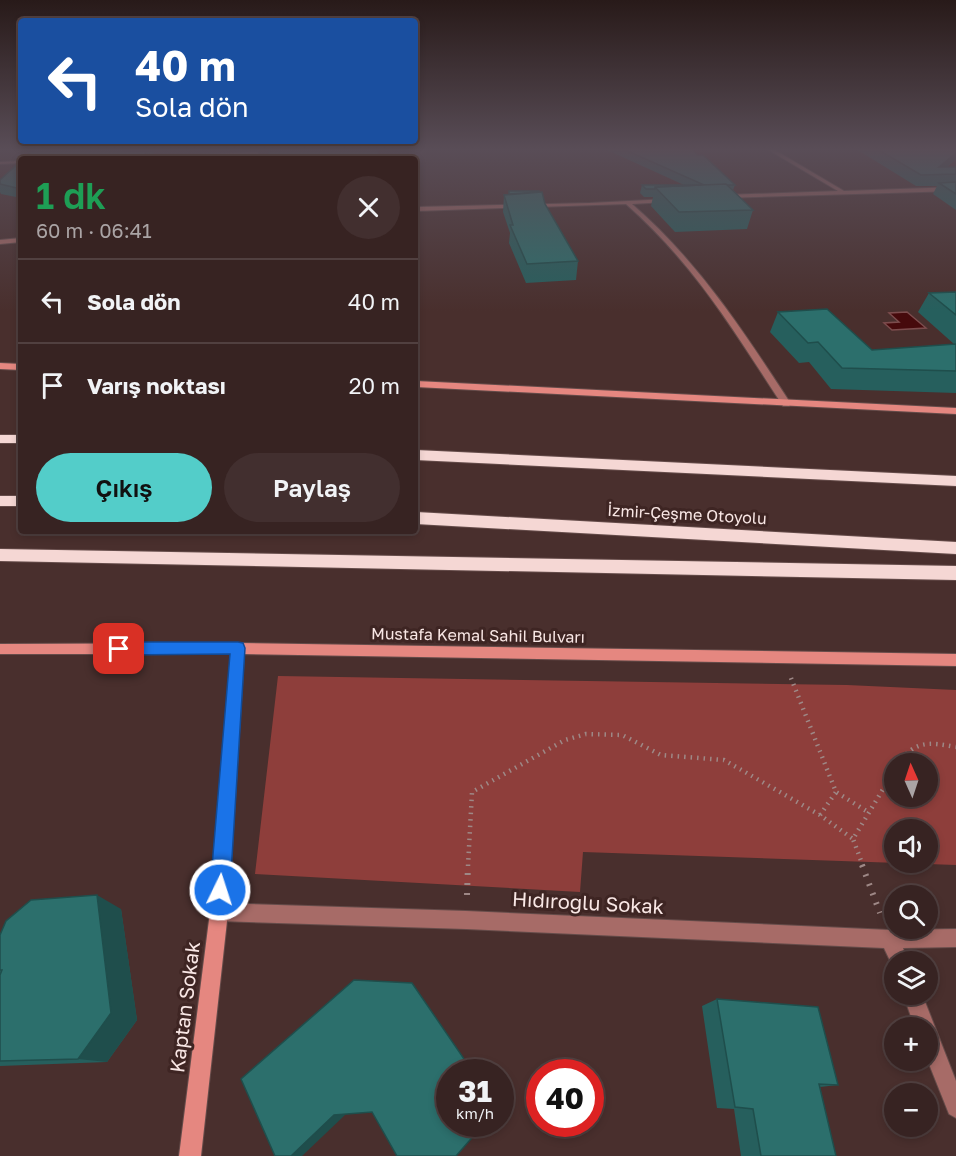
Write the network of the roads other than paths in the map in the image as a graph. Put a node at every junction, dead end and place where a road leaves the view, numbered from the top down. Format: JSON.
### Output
{"nodes":[{"id":1,"x":628,"y":203,"type":"joint"},
{"id":2,"x":418,"y":209,"type":"edge"},
{"id":3,"x":18,"y":240,"type":"edge"},
{"id":4,"x":0,"y":242,"type":"edge"},
{"id":5,"x":0,"y":366,"type":"edge"},
{"id":6,"x":18,"y":367,"type":"edge"},
{"id":7,"x":418,"y":384,"type":"edge"},
{"id":8,"x":786,"y":404,"type":"junction"},
{"id":9,"x":956,"y":411,"type":"edge"},
{"id":10,"x":0,"y":439,"type":"edge"},
{"id":11,"x":18,"y":439,"type":"edge"},
{"id":12,"x":418,"y":455,"type":"edge"},
{"id":13,"x":956,"y":481,"type":"edge"},
{"id":14,"x":0,"y":501,"type":"edge"},
{"id":15,"x":18,"y":501,"type":"edge"},
{"id":16,"x":418,"y":518,"type":"edge"},
{"id":17,"x":956,"y":548,"type":"edge"},
{"id":18,"x":0,"y":555,"type":"edge"},
{"id":19,"x":956,"y":573,"type":"edge"},
{"id":20,"x":238,"y":648,"type":"junction"},
{"id":21,"x":0,"y":649,"type":"edge"},
{"id":22,"x":956,"y":660,"type":"edge"},
{"id":23,"x":219,"y":912,"type":"junction"},
{"id":24,"x":938,"y":938,"type":"edge"},
{"id":25,"x":956,"y":938,"type":"edge"},
{"id":26,"x":884,"y":939,"type":"edge"},
{"id":27,"x":890,"y":939,"type":"edge"},
{"id":28,"x":895,"y":951,"type":"edge"},
{"id":29,"x":938,"y":1061,"type":"edge"},
{"id":30,"x":956,"y":1107,"type":"edge"},
{"id":31,"x":190,"y":1156,"type":"edge"}],
"edges":[{"from":1,"to":2,"type":"street"},
{"from":1,"to":8,"type":"street"},
{"from":3,"to":4,"type":"street"},
{"from":5,"to":6,"type":"street"},
{"from":7,"to":8,"type":"street"},
{"from":8,"to":9,"type":"street"},
{"from":10,"to":11,"type":"highway"},
{"from":12,"to":13,"type":"highway"},
{"from":14,"to":15,"type":"highway"},
{"from":16,"to":17,"type":"highway","name":"İzmir-Çeşme Otoyolu"},
{"from":18,"to":19,"type":"highway"},
{"from":20,"to":21,"type":"street","name":"Mustafa Kemal Sahil Bulvarı"},
{"from":20,"to":22,"type":"street","name":"Mustafa Kemal Sahil Bulvarı"},
{"from":20,"to":23,"type":"street","name":"Kaptan Sokak"},
{"from":23,"to":26,"type":"street","name":"Hıdıroğlu Sokak"},
{"from":23,"to":31,"type":"street","name":"Kaptan Sokak"},
{"from":24,"to":25,"type":"street","name":"Hıdıroğlu Sokak"},
{"from":27,"to":28,"type":"street"},
{"from":29,"to":30,"type":"street"}]}
